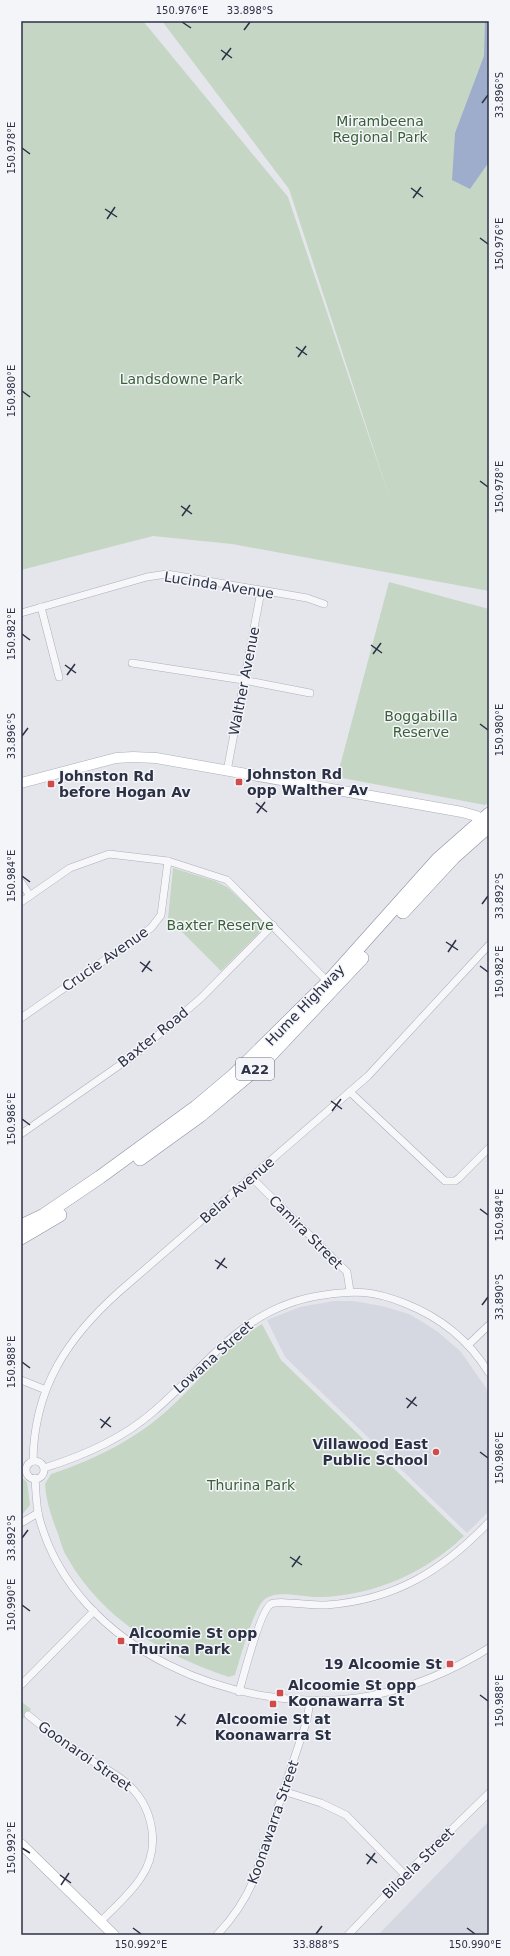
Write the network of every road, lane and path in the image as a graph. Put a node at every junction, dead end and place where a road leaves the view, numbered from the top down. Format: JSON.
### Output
{"nodes":[{"id":1,"x":261,"y":591,"type":"junction"},
{"id":2,"x":324,"y":604,"type":"dead end"},
{"id":3,"x":41,"y":607,"type":"junction"},
{"id":4,"x":21,"y":613,"type":"edge"},
{"id":5,"x":132,"y":663,"type":"dead end"},
{"id":6,"x":59,"y":677,"type":"dead end"},
{"id":7,"x":243,"y":680,"type":"junction"},
{"id":8,"x":310,"y":693,"type":"dead end"},
{"id":9,"x":227,"y":771,"type":"junction"},
{"id":10,"x":21,"y":783,"type":"edge"},
{"id":11,"x":487,"y":820,"type":"edge"},
{"id":12,"x":168,"y":861,"type":"junction"},
{"id":13,"x":21,"y":882,"type":"edge"},
{"id":14,"x":30,"y":896,"type":"junction"},
{"id":15,"x":21,"y":902,"type":"edge"},
{"id":16,"x":273,"y":925,"type":"junction"},
{"id":17,"x":489,"y":945,"type":"edge"},
{"id":18,"x":328,"y":982,"type":"junction"},
{"id":19,"x":21,"y":1018,"type":"edge"},
{"id":20,"x":350,"y":1092,"type":"junction"},
{"id":21,"x":21,"y":1134,"type":"edge"},
{"id":22,"x":489,"y":1148,"type":"edge"},
{"id":23,"x":252,"y":1178,"type":"junction"},
{"id":24,"x":21,"y":1226,"type":"edge"},
{"id":25,"x":21,"y":1238,"type":"edge"},
{"id":26,"x":350,"y":1291,"type":"junction"},
{"id":27,"x":489,"y":1325,"type":"edge"},
{"id":28,"x":468,"y":1345,"type":"junction"},
{"id":29,"x":489,"y":1373,"type":"edge"},
{"id":30,"x":21,"y":1380,"type":"edge"},
{"id":31,"x":46,"y":1390,"type":"junction"},
{"id":32,"x":33,"y":1461,"type":"junction"},
{"id":33,"x":44,"y":1468,"type":"junction"},
{"id":34,"x":24,"y":1471,"type":"edge"},
{"id":35,"x":35,"y":1478,"type":"junction"},
{"id":36,"x":38,"y":1513,"type":"junction"},
{"id":37,"x":489,"y":1522,"type":"edge"},
{"id":38,"x":21,"y":1523,"type":"edge"},
{"id":39,"x":94,"y":1611,"type":"junction"},
{"id":40,"x":489,"y":1648,"type":"edge"},
{"id":41,"x":21,"y":1685,"type":"edge"},
{"id":42,"x":239,"y":1692,"type":"junction"},
{"id":43,"x":310,"y":1701,"type":"junction"},
{"id":44,"x":28,"y":1715,"type":"dead end"},
{"id":45,"x":283,"y":1791,"type":"junction"},
{"id":46,"x":489,"y":1793,"type":"edge"},
{"id":47,"x":21,"y":1844,"type":"edge"},
{"id":48,"x":405,"y":1875,"type":"junction"},
{"id":49,"x":100,"y":1922,"type":"junction"},
{"id":50,"x":114,"y":1935,"type":"edge"},
{"id":51,"x":217,"y":1935,"type":"edge"},
{"id":52,"x":348,"y":1935,"type":"edge"}],
"edges":[{"from":1,"to":2,"type":"street","name":"Lucinda Avenue"},
{"from":1,"to":3,"type":"street","name":"Lucinda Avenue"},
{"from":1,"to":7,"type":"street","name":"Walther Avenue"},
{"from":3,"to":4,"type":"street","name":"Lucinda Avenue"},
{"from":3,"to":6,"type":"street"},
{"from":5,"to":7,"type":"street"},
{"from":7,"to":8,"type":"street"},
{"from":7,"to":9,"type":"street","name":"Walther Avenue"},
{"from":9,"to":10,"type":"street"},
{"from":9,"to":11,"type":"street"},
{"from":11,"to":18,"type":"highway","name":"Hume Highway","number":"A22"},
{"from":11,"to":25,"type":"highway","name":"Hume Highway","number":"A22"},
{"from":12,"to":14,"type":"street"},
{"from":12,"to":16,"type":"street"},
{"from":12,"to":19,"type":"street","name":"Crucie Avenue"},
{"from":13,"to":14,"type":"street"},
{"from":14,"to":15,"type":"street"},
{"from":16,"to":18,"type":"street"},
{"from":16,"to":21,"type":"street","name":"Baxter Road"},
{"from":17,"to":20,"type":"street","name":"Belar Avenue"},
{"from":18,"to":24,"type":"highway","name":"Hume Highway","number":"A22"},
{"from":20,"to":22,"type":"street"},
{"from":20,"to":23,"type":"street","name":"Belar Avenue"},
{"from":23,"to":26,"type":"street","name":"Camira Street"},
{"from":23,"to":31,"type":"street","name":"Belar Avenue"},
{"from":26,"to":28,"type":"street","name":"Lowana Street"},
{"from":26,"to":33,"type":"street","name":"Lowana Street"},
{"from":27,"to":28,"type":"street"},
{"from":28,"to":29,"type":"street","name":"Lowana Street"},
{"from":30,"to":31,"type":"street"},
{"from":31,"to":32,"type":"street","name":"Belar Avenue"},
{"from":32,"to":33,"type":"street"},
{"from":32,"to":34,"type":"street"},
{"from":33,"to":35,"type":"street"},
{"from":34,"to":35,"type":"street"},
{"from":35,"to":36,"type":"street"},
{"from":36,"to":38,"type":"street"},
{"from":36,"to":39,"type":"street"},
{"from":37,"to":42,"type":"street"},
{"from":39,"to":41,"type":"street"},
{"from":39,"to":42,"type":"street"},
{"from":40,"to":43,"type":"street"},
{"from":42,"to":43,"type":"street"},
{"from":43,"to":45,"type":"street","name":"Koonawarra Street"},
{"from":44,"to":49,"type":"street","name":"Goonaroi Street"},
{"from":45,"to":48,"type":"street"},
{"from":45,"to":51,"type":"street","name":"Koonawarra Street"},
{"from":46,"to":48,"type":"street","name":"Biloela Street"},
{"from":47,"to":49,"type":"street"},
{"from":48,"to":52,"type":"street","name":"Biloela Street"},
{"from":49,"to":50,"type":"street"}]}
